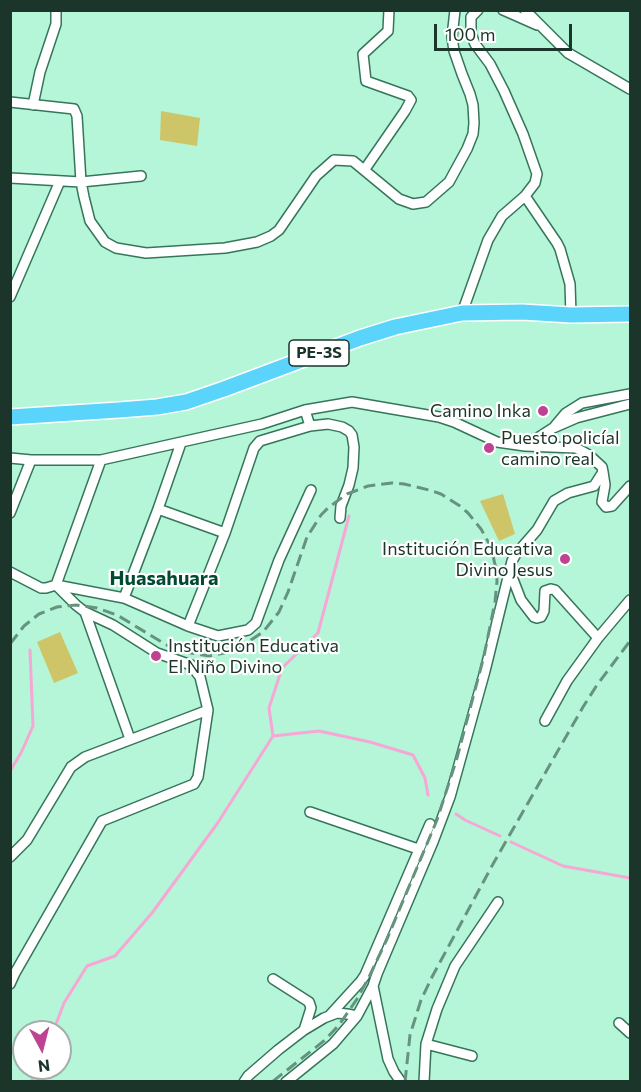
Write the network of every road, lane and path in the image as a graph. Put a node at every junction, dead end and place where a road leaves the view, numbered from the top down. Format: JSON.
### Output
{"nodes":[{"id":1,"x":56,"y":10,"type":"edge"},
{"id":2,"x":389,"y":10,"type":"edge"},
{"id":3,"x":455,"y":10,"type":"edge"},
{"id":4,"x":478,"y":10,"type":"edge"},
{"id":5,"x":503,"y":10,"type":"edge"},
{"id":6,"x":525,"y":10,"type":"edge"},
{"id":7,"x":545,"y":29,"type":"junction"},
{"id":8,"x":630,"y":89,"type":"edge"},
{"id":9,"x":10,"y":102,"type":"edge"},
{"id":10,"x":33,"y":105,"type":"junction"},
{"id":11,"x":365,"y":169,"type":"junction"},
{"id":12,"x":141,"y":176,"type":"dead end"},
{"id":13,"x":10,"y":178,"type":"edge"},
{"id":14,"x":60,"y":180,"type":"junction"},
{"id":15,"x":81,"y":182,"type":"junction"},
{"id":16,"x":525,"y":196,"type":"junction"},
{"id":17,"x":10,"y":297,"type":"edge"},
{"id":18,"x":462,"y":313,"type":"junction"},
{"id":19,"x":630,"y":314,"type":"edge"},
{"id":20,"x":570,"y":315,"type":"junction"},
{"id":21,"x":630,"y":394,"type":"edge"},
{"id":22,"x":630,"y":404,"type":"edge"},
{"id":23,"x":305,"y":410,"type":"junction"},
{"id":24,"x":10,"y":417,"type":"edge"},
{"id":25,"x":310,"y":426,"type":"junction"},
{"id":26,"x":553,"y":428,"type":"junction"},
{"id":27,"x":181,"y":443,"type":"junction"},
{"id":28,"x":525,"y":446,"type":"junction"},
{"id":29,"x":10,"y":458,"type":"edge"},
{"id":30,"x":31,"y":460,"type":"junction"},
{"id":31,"x":101,"y":460,"type":"junction"},
{"id":32,"x":603,"y":472,"type":"junction"},
{"id":33,"x":630,"y":486,"type":"edge"},
{"id":34,"x":311,"y":489,"type":"dead end"},
{"id":35,"x":158,"y":509,"type":"junction"},
{"id":36,"x":10,"y":513,"type":"edge"},
{"id":37,"x":340,"y":518,"type":"dead end"},
{"id":38,"x":225,"y":533,"type":"junction"},
{"id":39,"x":509,"y":569,"type":"junction"},
{"id":40,"x":10,"y":572,"type":"edge"},
{"id":41,"x":56,"y":585,"type":"junction"},
{"id":42,"x":124,"y":598,"type":"junction"},
{"id":43,"x":630,"y":600,"type":"edge"},
{"id":44,"x":85,"y":612,"type":"junction"},
{"id":45,"x":188,"y":626,"type":"junction"},
{"id":46,"x":598,"y":638,"type":"junction"},
{"id":47,"x":208,"y":710,"type":"junction"},
{"id":48,"x":545,"y":721,"type":"dead end"},
{"id":49,"x":130,"y":740,"type":"junction"},
{"id":50,"x":310,"y":812,"type":"dead end"},
{"id":51,"x":430,"y":824,"type":"dead end"},
{"id":52,"x":433,"y":842,"type":"junction"},
{"id":53,"x":420,"y":846,"type":"junction"},
{"id":54,"x":10,"y":857,"type":"edge"},
{"id":55,"x":498,"y":902,"type":"dead end"},
{"id":56,"x":273,"y":979,"type":"dead end"},
{"id":57,"x":10,"y":984,"type":"edge"},
{"id":58,"x":373,"y":986,"type":"junction"},
{"id":59,"x":330,"y":1015,"type":"junction"},
{"id":60,"x":357,"y":1016,"type":"junction"},
{"id":61,"x":619,"y":1023,"type":"dead end"},
{"id":62,"x":304,"y":1030,"type":"junction"},
{"id":63,"x":630,"y":1033,"type":"edge"},
{"id":64,"x":426,"y":1044,"type":"junction"},
{"id":65,"x":472,"y":1056,"type":"dead end"},
{"id":66,"x":244,"y":1082,"type":"edge"},
{"id":67,"x":286,"y":1082,"type":"edge"},
{"id":68,"x":401,"y":1082,"type":"edge"},
{"id":69,"x":424,"y":1082,"type":"edge"}],
"edges":[{"from":1,"to":10,"type":"street"},
{"from":2,"to":11,"type":"street"},
{"from":3,"to":11,"type":"street"},
{"from":4,"to":16,"type":"street"},
{"from":5,"to":7,"type":"street"},
{"from":6,"to":7,"type":"street"},
{"from":7,"to":8,"type":"street"},
{"from":9,"to":10,"type":"street"},
{"from":10,"to":15,"type":"street"},
{"from":11,"to":15,"type":"street"},
{"from":12,"to":15,"type":"street"},
{"from":13,"to":14,"type":"street"},
{"from":14,"to":15,"type":"street"},
{"from":14,"to":17,"type":"street"},
{"from":16,"to":18,"type":"street"},
{"from":16,"to":20,"type":"street"},
{"from":18,"to":20,"type":"highway","number":"PE-3S"},
{"from":18,"to":24,"type":"highway","number":"PE-3S"},
{"from":19,"to":20,"type":"highway","number":"PE-3S"},
{"from":21,"to":26,"type":"street"},
{"from":22,"to":26,"type":"street"},
{"from":23,"to":25,"type":"street"},
{"from":23,"to":27,"type":"street"},
{"from":23,"to":28,"type":"street"},
{"from":25,"to":37,"type":"street"},
{"from":25,"to":38,"type":"street"},
{"from":26,"to":28,"type":"street"},
{"from":27,"to":31,"type":"street"},
{"from":27,"to":35,"type":"street"},
{"from":28,"to":32,"type":"street"},
{"from":29,"to":30,"type":"street"},
{"from":30,"to":31,"type":"street"},
{"from":30,"to":36,"type":"street"},
{"from":31,"to":41,"type":"street"},
{"from":32,"to":33,"type":"street"},
{"from":32,"to":39,"type":"street"},
{"from":34,"to":45,"type":"street"},
{"from":35,"to":38,"type":"street"},
{"from":35,"to":42,"type":"street"},
{"from":38,"to":45,"type":"street"},
{"from":39,"to":46,"type":"street"},
{"from":39,"to":52,"type":"street"},
{"from":40,"to":41,"type":"street"},
{"from":41,"to":42,"type":"street"},
{"from":41,"to":44,"type":"street"},
{"from":42,"to":45,"type":"street"},
{"from":43,"to":46,"type":"street"},
{"from":44,"to":47,"type":"street"},
{"from":44,"to":49,"type":"street"},
{"from":46,"to":48,"type":"street"},
{"from":47,"to":49,"type":"street"},
{"from":47,"to":57,"type":"street"},
{"from":49,"to":54,"type":"street"},
{"from":50,"to":53,"type":"street"},
{"from":51,"to":53,"type":"street"},
{"from":52,"to":53,"type":"street"},
{"from":52,"to":58,"type":"street"},
{"from":53,"to":59,"type":"street"},
{"from":55,"to":64,"type":"street"},
{"from":56,"to":62,"type":"street"},
{"from":58,"to":60,"type":"street"},
{"from":58,"to":68,"type":"street"},
{"from":59,"to":60,"type":"street"},
{"from":59,"to":62,"type":"street"},
{"from":60,"to":67,"type":"street"},
{"from":61,"to":63,"type":"street"},
{"from":62,"to":66,"type":"street"},
{"from":64,"to":65,"type":"street"},
{"from":64,"to":69,"type":"street"}]}
